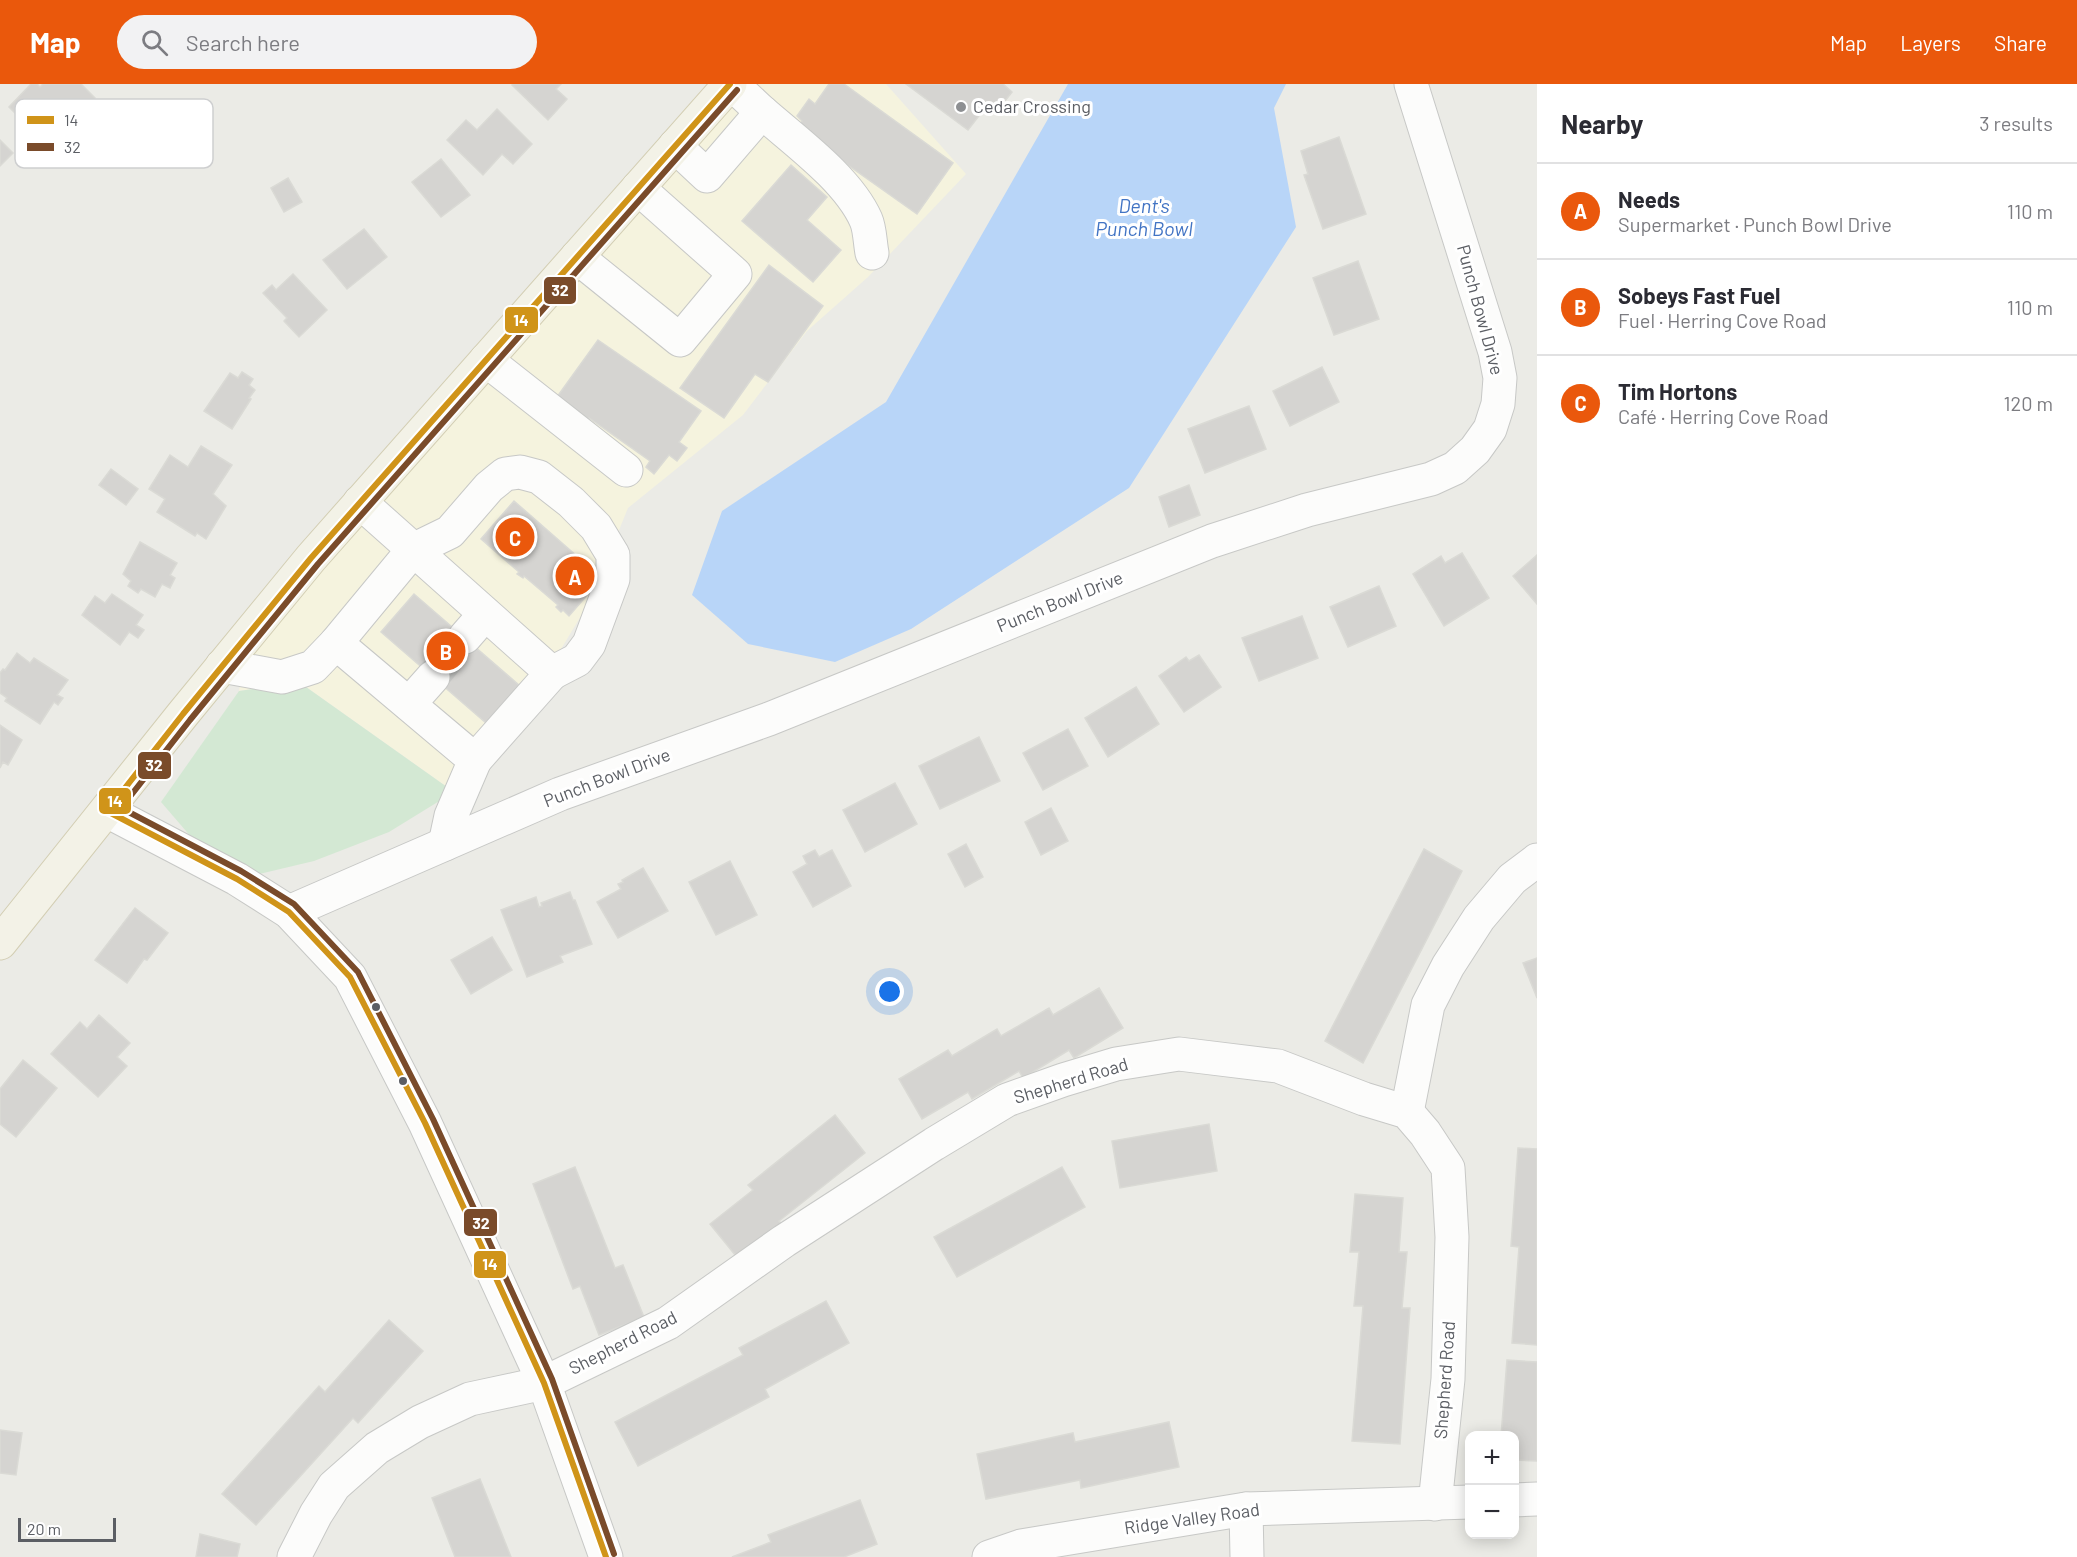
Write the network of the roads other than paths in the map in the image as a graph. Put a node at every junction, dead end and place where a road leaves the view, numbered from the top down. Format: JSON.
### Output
{"nodes":[{"id":1,"x":731,"y":84,"type":"edge"},
{"id":2,"x":1411,"y":84,"type":"edge"},
{"id":3,"x":762,"y":112,"type":"junction"},
{"id":4,"x":704,"y":114,"type":"junction"},
{"id":5,"x":736,"y":142,"type":"junction"},
{"id":6,"x":675,"y":147,"type":"junction"},
{"id":7,"x":638,"y":188,"type":"junction"},
{"id":8,"x":872,"y":253,"type":"dead end"},
{"id":9,"x":577,"y":257,"type":"junction"},
{"id":10,"x":486,"y":360,"type":"junction"},
{"id":11,"x":626,"y":470,"type":"dead end"},
{"id":12,"x":360,"y":502,"type":"junction"},
{"id":13,"x":413,"y":550,"type":"junction"},
{"id":14,"x":336,"y":643,"type":"junction"},
{"id":15,"x":222,"y":666,"type":"junction"},
{"id":16,"x":552,"y":674,"type":"junction"},
{"id":17,"x":433,"y":677,"type":"tunnel mouth"},
{"id":18,"x":409,"y":704,"type":"junction"},
{"id":19,"x":475,"y":760,"type":"junction"},
{"id":20,"x":107,"y":811,"type":"junction"},
{"id":21,"x":445,"y":844,"type":"junction"},
{"id":22,"x":1537,"y":860,"type":"edge"},
{"id":23,"x":289,"y":912,"type":"junction"},
{"id":24,"x":0,"y":943,"type":"edge"},
{"id":25,"x":1407,"y":1112,"type":"junction"},
{"id":26,"x":544,"y":1383,"type":"junction"},
{"id":27,"x":1537,"y":1499,"type":"edge"},
{"id":28,"x":1519,"y":1500,"type":"edge"},
{"id":29,"x":1465,"y":1502,"type":"edge"},
{"id":30,"x":1435,"y":1504,"type":"junction"},
{"id":31,"x":1246,"y":1509,"type":"junction"},
{"id":32,"x":294,"y":1557,"type":"edge"},
{"id":33,"x":606,"y":1557,"type":"edge"},
{"id":34,"x":989,"y":1557,"type":"edge"},
{"id":35,"x":1246,"y":1557,"type":"edge"}],
"edges":[{"from":1,"to":3,"type":"street"},
{"from":1,"to":4,"type":"main road"},
{"from":2,"to":21,"type":"street","name":"Punch Bowl Drive"},
{"from":3,"to":5,"type":"street"},
{"from":3,"to":8,"type":"street"},
{"from":4,"to":5,"type":"street"},
{"from":4,"to":6,"type":"main road"},
{"from":5,"to":6,"type":"street"},
{"from":6,"to":7,"type":"main road"},
{"from":7,"to":9,"type":"main road"},
{"from":7,"to":9,"type":"street"},
{"from":9,"to":10,"type":"main road"},
{"from":10,"to":11,"type":"street"},
{"from":10,"to":12,"type":"main road"},
{"from":12,"to":13,"type":"street"},
{"from":12,"to":15,"type":"main road"},
{"from":13,"to":14,"type":"street"},
{"from":13,"to":16,"type":"street"},
{"from":13,"to":16,"type":"street"},
{"from":14,"to":15,"type":"street"},
{"from":14,"to":18,"type":"street"},
{"from":15,"to":20,"type":"main road"},
{"from":16,"to":19,"type":"street"},
{"from":17,"to":18,"type":"street"},
{"from":18,"to":19,"type":"street"},
{"from":19,"to":21,"type":"street"},
{"from":20,"to":23,"type":"street"},
{"from":20,"to":24,"type":"main road"},
{"from":21,"to":23,"type":"street","name":"Punch Bowl Drive"},
{"from":22,"to":25,"type":"street"},
{"from":23,"to":26,"type":"street"},
{"from":25,"to":26,"type":"street","name":"Shepherd Road"},
{"from":25,"to":30,"type":"street","name":"Shepherd Road"},
{"from":26,"to":32,"type":"street","name":"Shepherd Road"},
{"from":26,"to":33,"type":"street"},
{"from":27,"to":28,"type":"street"},
{"from":29,"to":30,"type":"street","name":"Ridge Valley Road"},
{"from":30,"to":31,"type":"street","name":"Ridge Valley Road"},
{"from":31,"to":34,"type":"street","name":"Ridge Valley Road"},
{"from":31,"to":35,"type":"street"}]}
